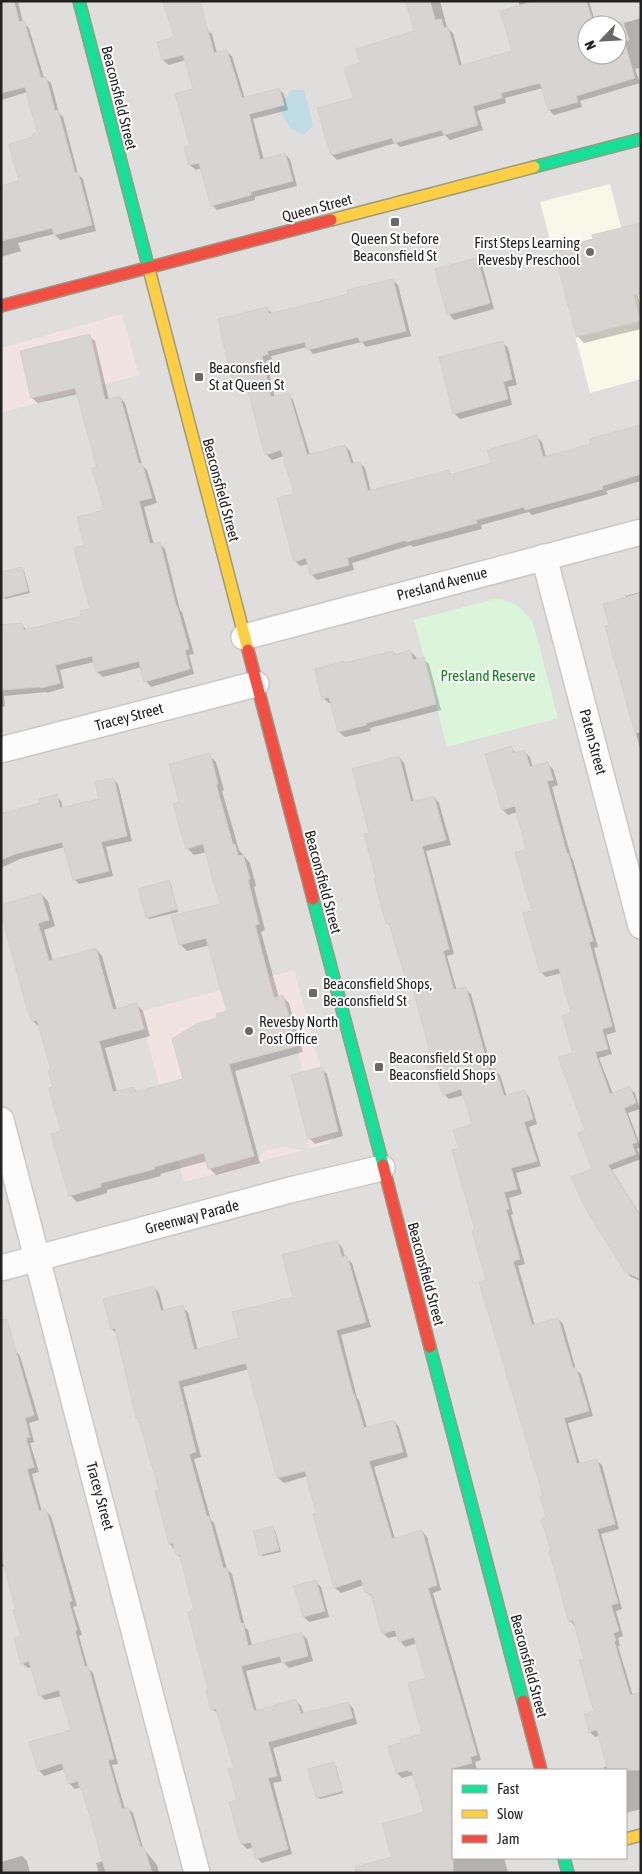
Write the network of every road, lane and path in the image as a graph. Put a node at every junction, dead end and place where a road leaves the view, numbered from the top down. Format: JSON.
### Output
{"nodes":[{"id":1,"x":78,"y":1,"type":"edge"},
{"id":2,"x":641,"y":139,"type":"edge"},
{"id":3,"x":147,"y":268,"type":"junction"},
{"id":4,"x":1,"y":306,"type":"edge"},
{"id":5,"x":641,"y":532,"type":"edge"},
{"id":6,"x":544,"y":557,"type":"junction"},
{"id":7,"x":244,"y":636,"type":"junction"},
{"id":8,"x":256,"y":684,"type":"junction"},
{"id":9,"x":1,"y":750,"type":"edge"},
{"id":10,"x":630,"y":841,"type":"edge"},
{"id":11,"x":641,"y":926,"type":"edge"},
{"id":12,"x":1,"y":1120,"type":"edge"},
{"id":13,"x":382,"y":1168,"type":"junction"},
{"id":14,"x":38,"y":1259,"type":"junction"},
{"id":15,"x":1,"y":1268,"type":"edge"},
{"id":16,"x":541,"y":1769,"type":"edge"},
{"id":17,"x":641,"y":1835,"type":"edge"},
{"id":18,"x":627,"y":1839,"type":"edge"},
{"id":19,"x":564,"y":1859,"type":"edge"},
{"id":20,"x":198,"y":1873,"type":"edge"},
{"id":21,"x":568,"y":1873,"type":"edge"}],
"edges":[{"from":1,"to":3,"type":"main road","name":"Beaconsfield Street"},
{"from":2,"to":3,"type":"main road","name":"Queen Street"},
{"from":3,"to":4,"type":"main road","name":"Queen Street"},
{"from":3,"to":7,"type":"main road","name":"Beaconsfield Street"},
{"from":5,"to":6,"type":"street","name":"Presland Avenue"},
{"from":6,"to":7,"type":"street","name":"Presland Avenue"},
{"from":6,"to":10,"type":"street","name":"Paten Street"},
{"from":7,"to":8,"type":"main road","name":"Beaconsfield Street"},
{"from":8,"to":9,"type":"street","name":"Tracey Street"},
{"from":8,"to":13,"type":"main road","name":"Beaconsfield Street"},
{"from":10,"to":11,"type":"street","name":"Paten Street"},
{"from":12,"to":14,"type":"street","name":"Tracey Street"},
{"from":13,"to":14,"type":"street","name":"Greenway Parade"},
{"from":13,"to":16,"type":"main road","name":"Beaconsfield Street"},
{"from":14,"to":15,"type":"street","name":"Greenway Parade"},
{"from":14,"to":20,"type":"street","name":"Tracey Street"},
{"from":17,"to":18,"type":"main road"},
{"from":19,"to":21,"type":"main road"}]}
